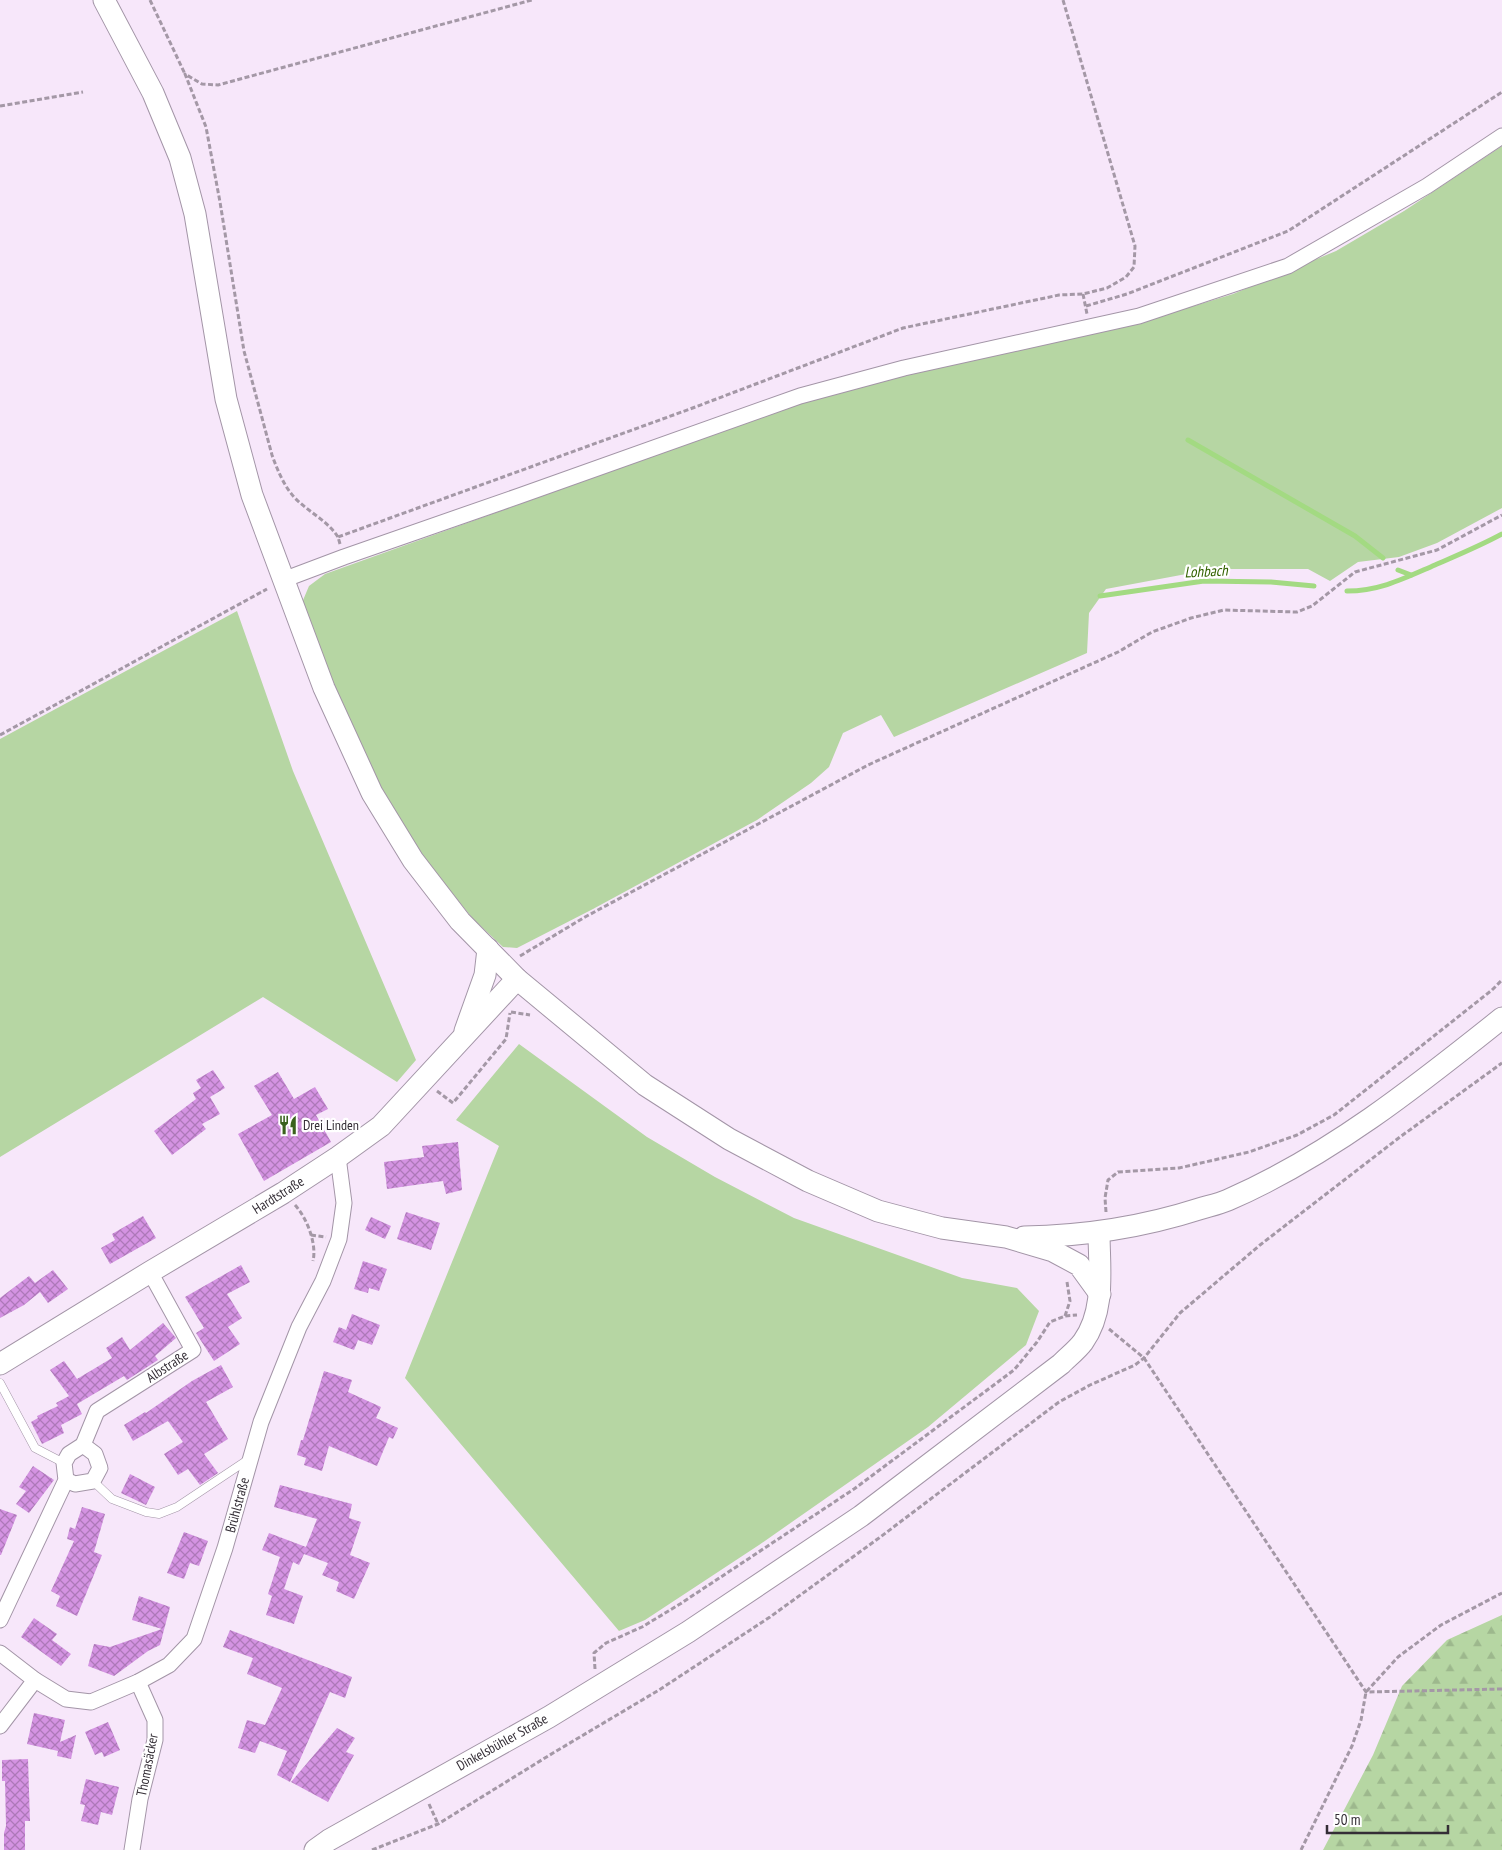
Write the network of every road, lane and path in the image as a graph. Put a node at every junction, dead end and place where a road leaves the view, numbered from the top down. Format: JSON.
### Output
{"nodes":[{"id":1,"x":104,"y":0,"type":"edge"},
{"id":2,"x":150,"y":0,"type":"edge"},
{"id":3,"x":532,"y":0,"type":"edge"},
{"id":4,"x":1062,"y":0,"type":"edge"},
{"id":5,"x":185,"y":74,"type":"junction"},
{"id":6,"x":83,"y":92,"type":"dead end"},
{"id":7,"x":1502,"y":92,"type":"edge"},
{"id":8,"x":0,"y":106,"type":"edge"},
{"id":9,"x":1502,"y":136,"type":"edge"},
{"id":10,"x":1086,"y":306,"type":"dead end"},
{"id":11,"x":1502,"y":515,"type":"edge"},
{"id":12,"x":338,"y":537,"type":"junction"},
{"id":13,"x":344,"y":556,"type":"junction"},
{"id":14,"x":283,"y":580,"type":"junction"},
{"id":15,"x":0,"y":735,"type":"edge"},
{"id":16,"x":488,"y":949,"type":"junction"},
{"id":17,"x":512,"y":974,"type":"junction"},
{"id":18,"x":1502,"y":980,"type":"edge"},
{"id":19,"x":510,"y":1012,"type":"dead end"},
{"id":20,"x":1502,"y":1018,"type":"edge"},
{"id":21,"x":463,"y":1037,"type":"junction"},
{"id":22,"x":1502,"y":1063,"type":"edge"},
{"id":23,"x":423,"y":1080,"type":"junction"},
{"id":24,"x":338,"y":1157,"type":"junction"},
{"id":25,"x":284,"y":1193,"type":"junction"},
{"id":26,"x":1103,"y":1231,"type":"junction"},
{"id":27,"x":1006,"y":1237,"type":"junction"},
{"id":28,"x":311,"y":1266,"type":"dead end"},
{"id":29,"x":150,"y":1272,"type":"junction"},
{"id":30,"x":1100,"y":1294,"type":"junction"},
{"id":31,"x":1065,"y":1316,"type":"dead end"},
{"id":32,"x":1095,"y":1318,"type":"junction"},
{"id":33,"x":1144,"y":1358,"type":"junction"},
{"id":34,"x":0,"y":1364,"type":"edge"},
{"id":35,"x":0,"y":1383,"type":"edge"},
{"id":36,"x":83,"y":1446,"type":"junction"},
{"id":37,"x":250,"y":1459,"type":"junction"},
{"id":38,"x":64,"y":1463,"type":"junction"},
{"id":39,"x":66,"y":1480,"type":"junction"},
{"id":40,"x":93,"y":1481,"type":"junction"},
{"id":41,"x":1502,"y":1593,"type":"edge"},
{"id":42,"x":0,"y":1620,"type":"edge"},
{"id":43,"x":0,"y":1653,"type":"edge"},
{"id":44,"x":35,"y":1680,"type":"junction"},
{"id":45,"x":138,"y":1682,"type":"junction"},
{"id":46,"x":600,"y":1686,"type":"junction"},
{"id":47,"x":1502,"y":1689,"type":"edge"},
{"id":48,"x":1366,"y":1692,"type":"junction"},
{"id":49,"x":0,"y":1726,"type":"edge"},
{"id":50,"x":132,"y":1850,"type":"edge"},
{"id":51,"x":315,"y":1850,"type":"edge"},
{"id":52,"x":372,"y":1850,"type":"edge"},
{"id":53,"x":1301,"y":1850,"type":"edge"}],
"edges":[{"from":1,"to":14,"type":"main road"},
{"from":2,"to":5,"type":"path"},
{"from":3,"to":5,"type":"path"},
{"from":4,"to":12,"type":"path"},
{"from":5,"to":12,"type":"path"},
{"from":6,"to":8,"type":"path"},
{"from":7,"to":10,"type":"path"},
{"from":9,"to":13,"type":"street"},
{"from":11,"to":17,"type":"path"},
{"from":12,"to":13,"type":"path"},
{"from":13,"to":14,"type":"street"},
{"from":14,"to":15,"type":"path"},
{"from":14,"to":16,"type":"main road"},
{"from":16,"to":17,"type":"main road"},
{"from":16,"to":21,"type":"main road"},
{"from":17,"to":21,"type":"main road","name":"Hardtstraße"},
{"from":17,"to":27,"type":"main road"},
{"from":18,"to":26,"type":"path"},
{"from":19,"to":23,"type":"path"},
{"from":20,"to":26,"type":"main road"},
{"from":21,"to":23,"type":"main road","name":"Hardtstraße"},
{"from":22,"to":33,"type":"path"},
{"from":23,"to":24,"type":"main road","name":"Hardtstraße"},
{"from":24,"to":25,"type":"main road","name":"Hardtstraße"},
{"from":24,"to":37,"type":"street","name":"Brühlstraße"},
{"from":25,"to":28,"type":"path"},
{"from":25,"to":29,"type":"main road","name":"Hardtstraße"},
{"from":26,"to":27,"type":"main road"},
{"from":26,"to":30,"type":"main road","name":"Dinkelsbühler Straße"},
{"from":27,"to":30,"type":"main road"},
{"from":29,"to":34,"type":"main road","name":"Hardtstraße"},
{"from":29,"to":36,"type":"street","name":"Albstraße"},
{"from":30,"to":32,"type":"main road","name":"Dinkelsbühler Straße"},
{"from":31,"to":46,"type":"path"},
{"from":32,"to":33,"type":"path"},
{"from":32,"to":46,"type":"main road","name":"Dinkelsbühler Straße"},
{"from":33,"to":48,"type":"path"},
{"from":33,"to":52,"type":"path"},
{"from":35,"to":38,"type":"lane"},
{"from":36,"to":38,"type":"street","name":"Albstraße"},
{"from":36,"to":40,"type":"street"},
{"from":37,"to":40,"type":"lane"},
{"from":37,"to":45,"type":"street","name":"Brühlstraße"},
{"from":38,"to":39,"type":"street"},
{"from":39,"to":40,"type":"street"},
{"from":39,"to":42,"type":"street"},
{"from":41,"to":48,"type":"path"},
{"from":43,"to":44,"type":"street","name":"Brühlstraße"},
{"from":44,"to":45,"type":"street","name":"Brühlstraße"},
{"from":44,"to":49,"type":"street"},
{"from":45,"to":50,"type":"street","name":"Thomasäcker"},
{"from":46,"to":51,"type":"main road","name":"Dinkelsbühler Straße"},
{"from":47,"to":48,"type":"path"},
{"from":48,"to":53,"type":"path"}]}
